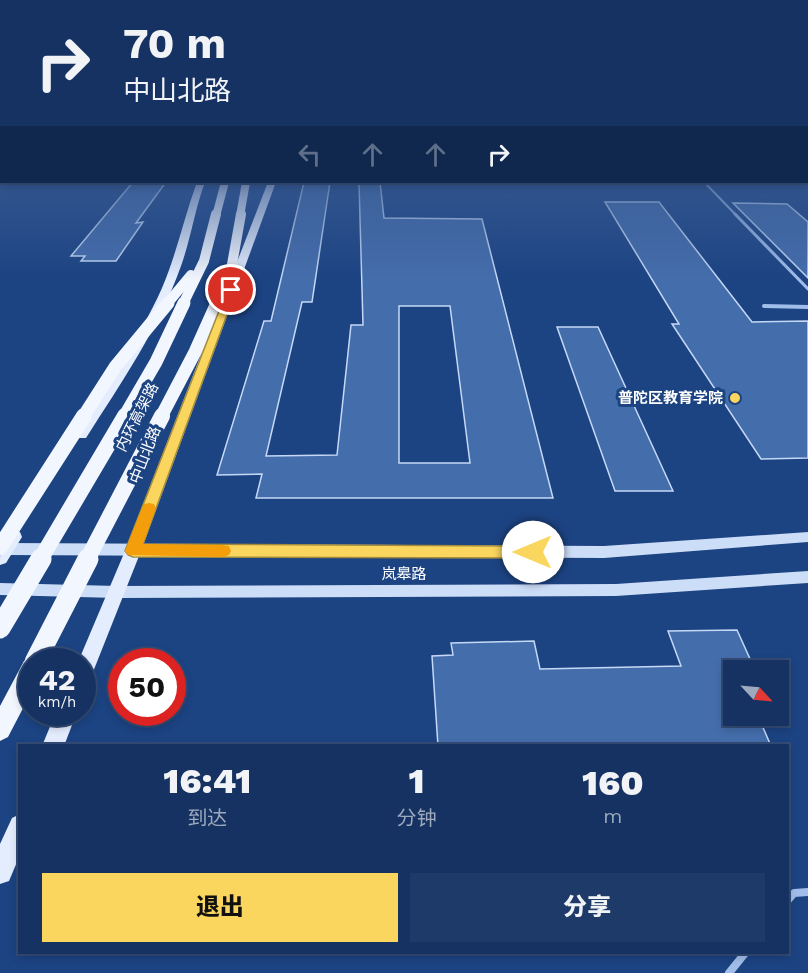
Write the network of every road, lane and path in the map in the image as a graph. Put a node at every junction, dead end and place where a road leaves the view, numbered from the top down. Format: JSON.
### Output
{"nodes":[{"id":1,"x":198,"y":190,"type":"edge"},
{"id":2,"x":223,"y":190,"type":"edge"},
{"id":3,"x":245,"y":190,"type":"edge"},
{"id":4,"x":269,"y":190,"type":"edge"},
{"id":5,"x":712,"y":190,"type":"edge"},
{"id":6,"x":204,"y":261,"type":"junction"},
{"id":7,"x":808,"y":289,"type":"edge"},
{"id":8,"x":764,"y":306,"type":"dead end"},
{"id":9,"x":808,"y":307,"type":"edge"},
{"id":10,"x":808,"y":537,"type":"edge"},
{"id":11,"x":2,"y":551,"type":"edge"},
{"id":12,"x":133,"y":551,"type":"junction"},
{"id":13,"x":808,"y":577,"type":"edge"},
{"id":14,"x":0,"y":589,"type":"edge"},
{"id":15,"x":117,"y":592,"type":"junction"},
{"id":16,"x":0,"y":628,"type":"edge"},
{"id":17,"x":42,"y":648,"type":"edge"},
{"id":18,"x":93,"y":648,"type":"edge"},
{"id":19,"x":18,"y":695,"type":"edge"},
{"id":20,"x":61,"y":726,"type":"edge"},
{"id":21,"x":0,"y":729,"type":"edge"},
{"id":22,"x":54,"y":744,"type":"edge"},
{"id":23,"x":18,"y":831,"type":"edge"},
{"id":24,"x":0,"y":872,"type":"edge"},
{"id":25,"x":808,"y":892,"type":"edge"},
{"id":26,"x":789,"y":899,"type":"edge"},
{"id":27,"x":744,"y":954,"type":"edge"},
{"id":28,"x":729,"y":973,"type":"edge"}],
"edges":[{"from":1,"to":11,"type":"main road"},
{"from":2,"to":6,"type":"highway","name":"内环高架路","bridge":true},
{"from":3,"to":17,"type":"highway","name":"内环高架路","bridge":true},
{"from":4,"to":12,"type":"main road","name":"中山北路"},
{"from":5,"to":7,"type":"lane"},
{"from":6,"to":11,"type":"highway","bridge":true},
{"from":6,"to":16,"type":"highway","name":"内环高架路","bridge":true},
{"from":8,"to":9,"type":"lane"},
{"from":10,"to":12,"type":"main road","name":"岚皋路"},
{"from":11,"to":12,"type":"main road","name":"岚皋路"},
{"from":12,"to":15,"type":"main road","name":"中山北路"},
{"from":13,"to":15,"type":"main road","name":"岚皋路"},
{"from":14,"to":15,"type":"main road","name":"岚皋路"},
{"from":15,"to":18,"type":"main road","name":"中山北路"},
{"from":19,"to":21,"type":"highway"},
{"from":20,"to":22,"type":"main road"},
{"from":23,"to":24,"type":"main road"},
{"from":25,"to":26,"type":"lane"},
{"from":27,"to":28,"type":"lane"}]}
